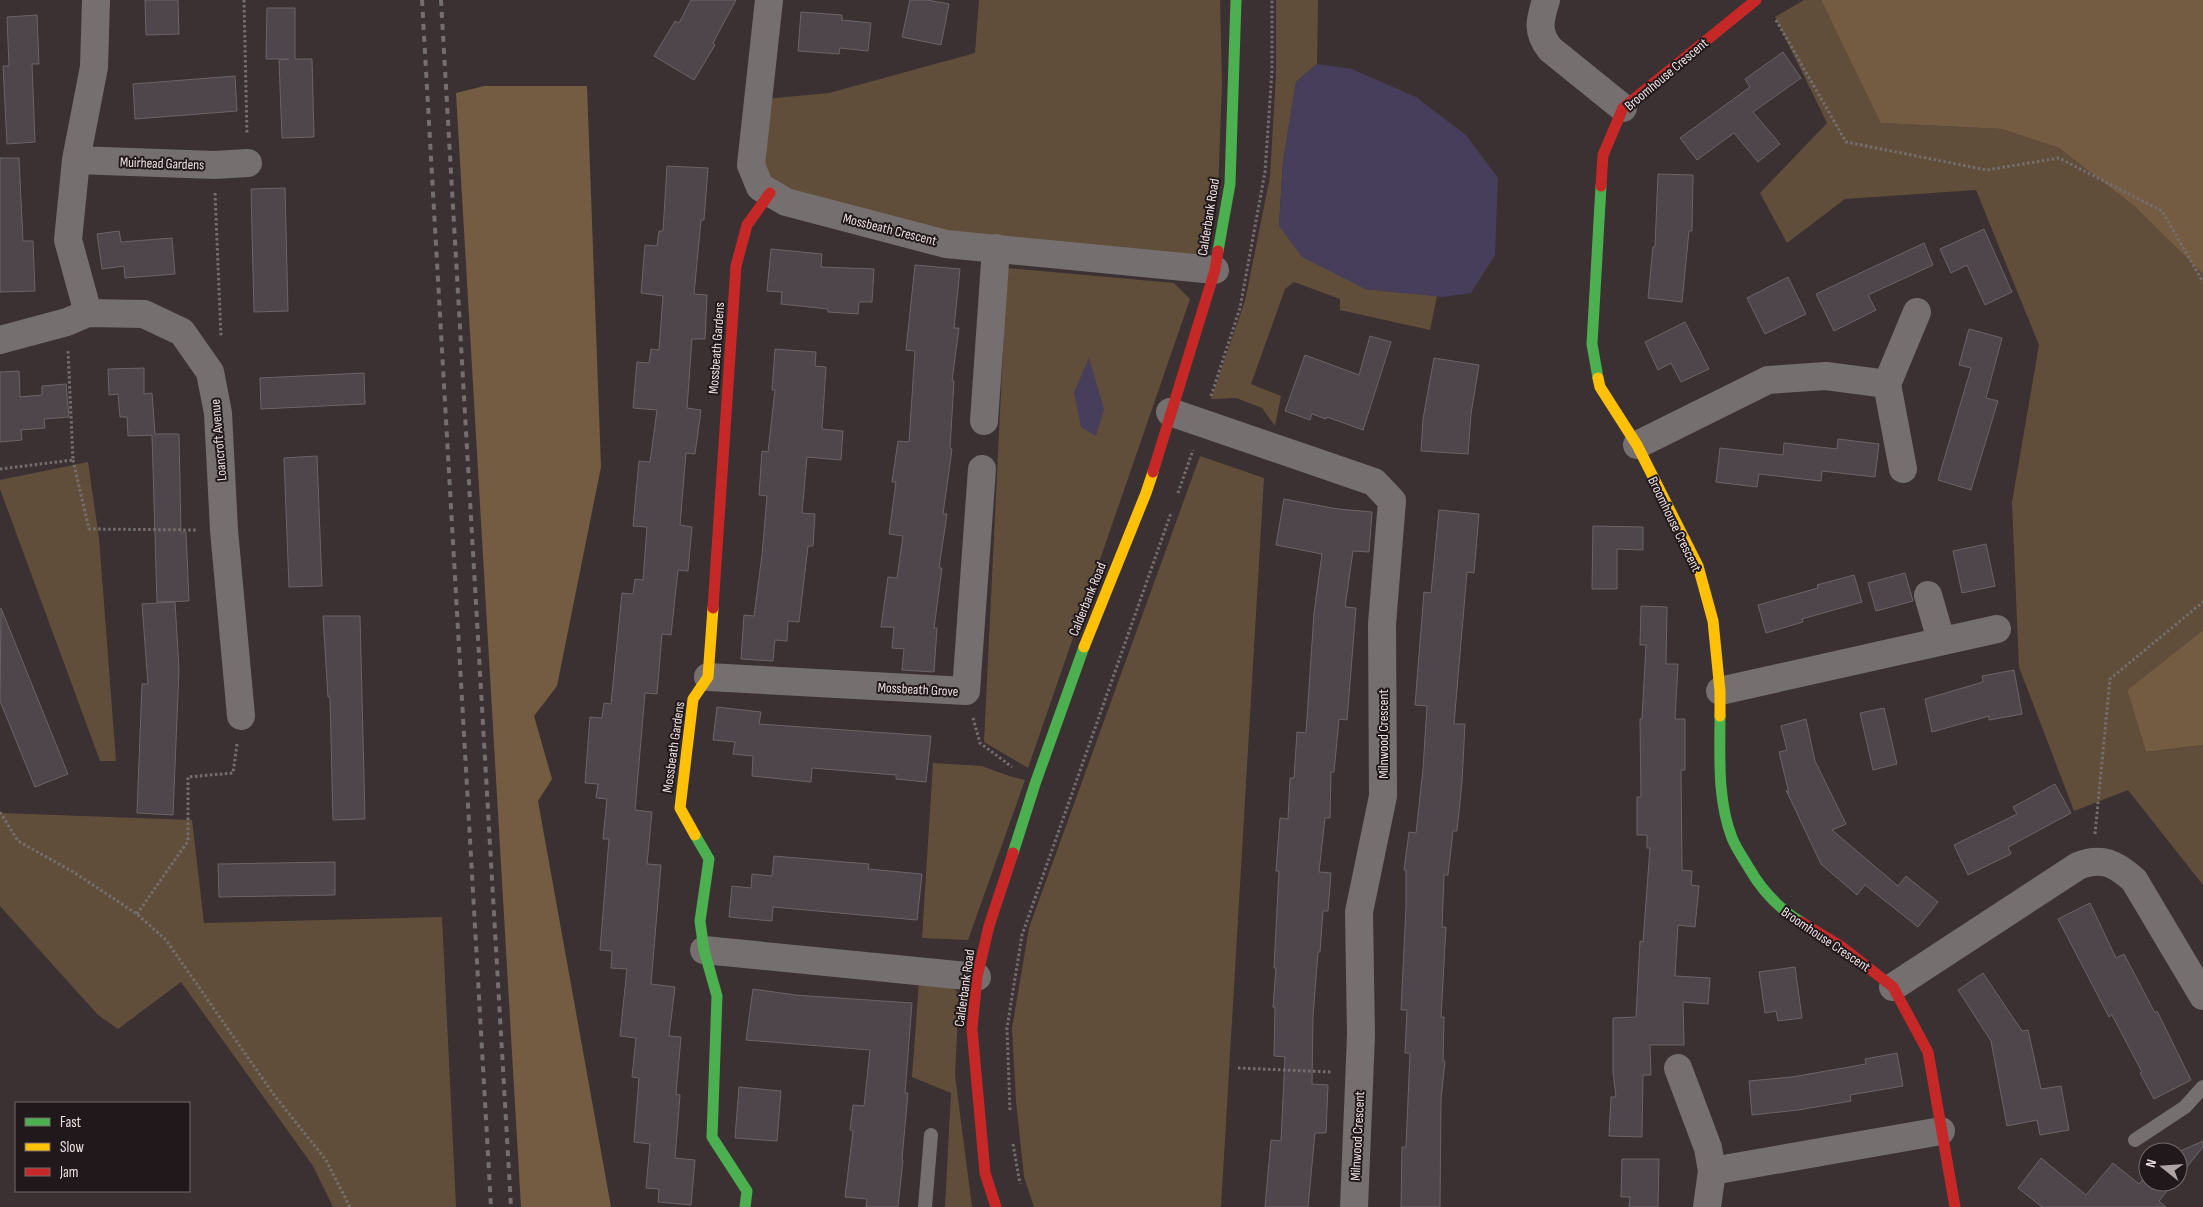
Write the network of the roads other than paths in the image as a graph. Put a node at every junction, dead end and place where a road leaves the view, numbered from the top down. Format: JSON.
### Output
{"nodes":[{"id":1,"x":96,"y":0,"type":"edge"},
{"id":2,"x":769,"y":0,"type":"edge"},
{"id":3,"x":1236,"y":0,"type":"edge"},
{"id":4,"x":1546,"y":0,"type":"edge"},
{"id":5,"x":1756,"y":0,"type":"edge"},
{"id":6,"x":1623,"y":108,"type":"junction"},
{"id":7,"x":76,"y":160,"type":"junction"},
{"id":8,"x":248,"y":163,"type":"road end"},
{"id":9,"x":770,"y":193,"type":"junction"},
{"id":10,"x":996,"y":248,"type":"junction"},
{"id":11,"x":1215,"y":270,"type":"junction"},
{"id":12,"x":1916,"y":312,"type":"dead end"},
{"id":13,"x":78,"y":317,"type":"junction"},
{"id":14,"x":0,"y":340,"type":"edge"},
{"id":15,"x":1887,"y":384,"type":"junction"},
{"id":16,"x":1170,"y":412,"type":"junction"},
{"id":17,"x":984,"y":421,"type":"dead end"},
{"id":18,"x":1637,"y":445,"type":"junction"},
{"id":19,"x":982,"y":469,"type":"dead end"},
{"id":20,"x":1903,"y":469,"type":"dead end"},
{"id":21,"x":1928,"y":595,"type":"dead end"},
{"id":22,"x":1997,"y":629,"type":"dead end"},
{"id":23,"x":1941,"y":640,"type":"junction"},
{"id":24,"x":708,"y":677,"type":"junction"},
{"id":25,"x":1720,"y":691,"type":"junction"},
{"id":26,"x":241,"y":716,"type":"road end"},
{"id":27,"x":704,"y":950,"type":"junction"},
{"id":28,"x":977,"y":978,"type":"junction"},
{"id":29,"x":1893,"y":987,"type":"junction"},
{"id":30,"x":2203,"y":996,"type":"edge"},
{"id":31,"x":1678,"y":1068,"type":"dead end"},
{"id":32,"x":2203,"y":1087,"type":"edge"},
{"id":33,"x":1942,"y":1132,"type":"junction"},
{"id":34,"x":931,"y":1135,"type":"dead end"},
{"id":35,"x":2135,"y":1140,"type":"dead end"},
{"id":36,"x":1712,"y":1171,"type":"junction"},
{"id":37,"x":745,"y":1207,"type":"edge"},
{"id":38,"x":925,"y":1207,"type":"edge"},
{"id":39,"x":996,"y":1207,"type":"edge"},
{"id":40,"x":1354,"y":1207,"type":"edge"},
{"id":41,"x":1707,"y":1207,"type":"edge"},
{"id":42,"x":1955,"y":1207,"type":"edge"}],
"edges":[{"from":1,"to":7,"type":"street"},
{"from":2,"to":9,"type":"street","name":"Mossbeath Crescent"},
{"from":3,"to":11,"type":"street","name":"Calderbank Road"},
{"from":4,"to":6,"type":"street"},
{"from":5,"to":6,"type":"street","name":"Broomhouse Crescent"},
{"from":6,"to":18,"type":"street","name":"Broomhouse Crescent"},
{"from":7,"to":8,"type":"street","name":"Muirhead Gardens"},
{"from":7,"to":13,"type":"street"},
{"from":9,"to":10,"type":"street","name":"Mossbeath Crescent"},
{"from":9,"to":24,"type":"street","name":"Mossbeath Gardens"},
{"from":10,"to":11,"type":"street","name":"Mossbeath Crescent"},
{"from":10,"to":17,"type":"street"},
{"from":11,"to":16,"type":"street","name":"Calderbank Road"},
{"from":12,"to":15,"type":"street"},
{"from":13,"to":14,"type":"street","name":"Loancroft Avenue"},
{"from":13,"to":26,"type":"street","name":"Loancroft Avenue"},
{"from":15,"to":18,"type":"street"},
{"from":15,"to":20,"type":"street"},
{"from":16,"to":28,"type":"street","name":"Calderbank Road"},
{"from":16,"to":40,"type":"street","name":"Milnwood Crescent"},
{"from":18,"to":25,"type":"street","name":"Broomhouse Crescent"},
{"from":19,"to":24,"type":"street","name":"Mossbeath Grove"},
{"from":21,"to":23,"type":"street"},
{"from":22,"to":23,"type":"street"},
{"from":23,"to":25,"type":"street"},
{"from":24,"to":27,"type":"street","name":"Mossbeath Gardens"},
{"from":25,"to":29,"type":"street","name":"Broomhouse Crescent"},
{"from":27,"to":28,"type":"street"},
{"from":27,"to":37,"type":"street","name":"Mossbeath Gardens"},
{"from":28,"to":39,"type":"street","name":"Calderbank Road"},
{"from":29,"to":30,"type":"street"},
{"from":29,"to":33,"type":"street","name":"Broomhouse Crescent"},
{"from":31,"to":36,"type":"street"},
{"from":32,"to":35,"type":"lane"},
{"from":33,"to":36,"type":"street"},
{"from":33,"to":42,"type":"street","name":"Broomhouse Crescent"},
{"from":34,"to":38,"type":"lane"},
{"from":36,"to":41,"type":"street"}]}
